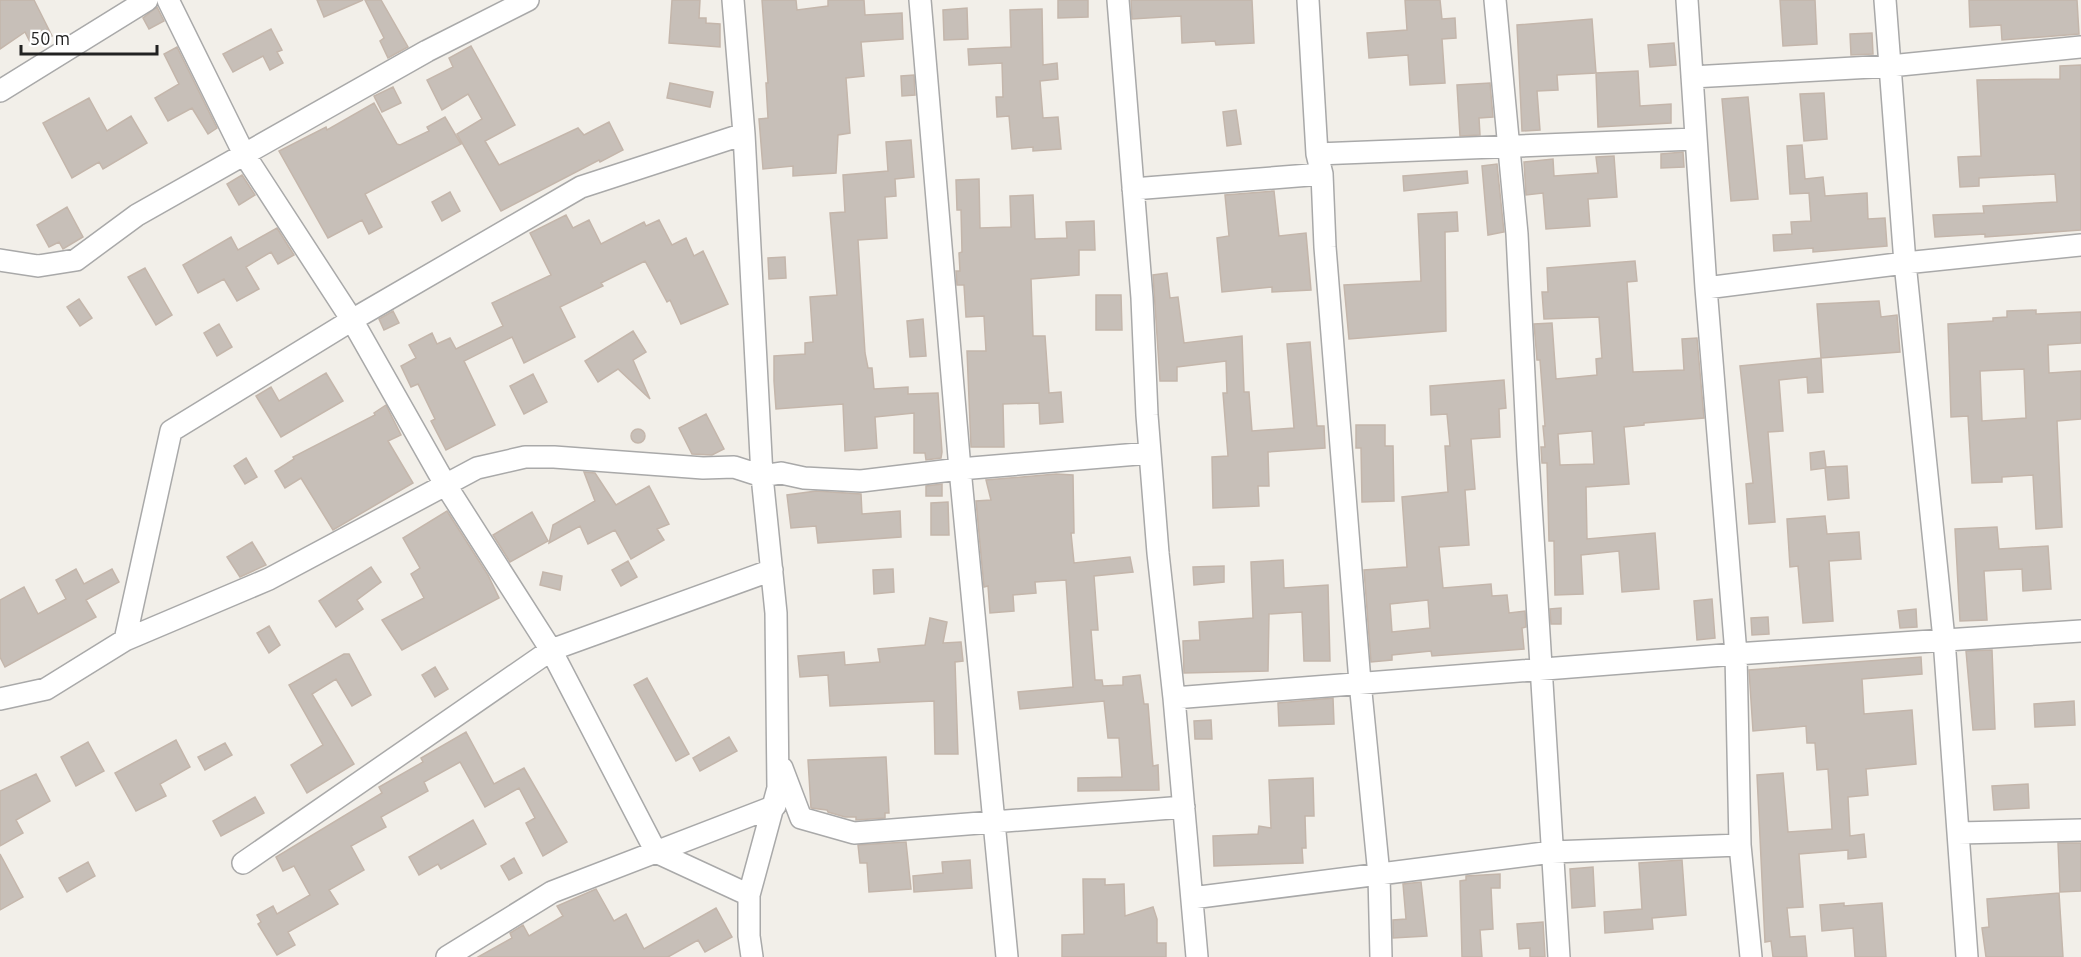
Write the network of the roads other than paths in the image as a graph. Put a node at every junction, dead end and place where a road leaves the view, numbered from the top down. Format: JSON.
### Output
{"nodes":[{"id":1,"x":147,"y":0,"type":"edge"},
{"id":2,"x":168,"y":0,"type":"edge"},
{"id":3,"x":528,"y":0,"type":"edge"},
{"id":4,"x":733,"y":0,"type":"edge"},
{"id":5,"x":920,"y":0,"type":"edge"},
{"id":6,"x":1118,"y":0,"type":"edge"},
{"id":7,"x":1308,"y":0,"type":"edge"},
{"id":8,"x":1495,"y":0,"type":"edge"},
{"id":9,"x":1687,"y":0,"type":"edge"},
{"id":10,"x":1885,"y":0,"type":"edge"},
{"id":11,"x":2081,"y":47,"type":"edge"},
{"id":12,"x":1890,"y":66,"type":"junction"},
{"id":13,"x":1692,"y":77,"type":"junction"},
{"id":14,"x":0,"y":91,"type":"edge"},
{"id":15,"x":744,"y":134,"type":"junction"},
{"id":16,"x":1695,"y":139,"type":"junction"},
{"id":17,"x":1510,"y":146,"type":"junction"},
{"id":18,"x":244,"y":154,"type":"junction"},
{"id":19,"x":1320,"y":164,"type":"junction"},
{"id":20,"x":1133,"y":189,"type":"junction"},
{"id":21,"x":2081,"y":245,"type":"edge"},
{"id":22,"x":0,"y":260,"type":"edge"},
{"id":23,"x":1905,"y":263,"type":"junction"},
{"id":24,"x":1706,"y":288,"type":"junction"},
{"id":25,"x":352,"y":320,"type":"junction"},
{"id":26,"x":1150,"y":453,"type":"junction"},
{"id":27,"x":960,"y":469,"type":"junction"},
{"id":28,"x":762,"y":476,"type":"junction"},
{"id":29,"x":445,"y":484,"type":"junction"},
{"id":30,"x":772,"y":570,"type":"junction"},
{"id":31,"x":2081,"y":631,"type":"edge"},
{"id":32,"x":1944,"y":639,"type":"junction"},
{"id":33,"x":125,"y":640,"type":"junction"},
{"id":34,"x":551,"y":651,"type":"junction"},
{"id":35,"x":1736,"y":654,"type":"junction"},
{"id":36,"x":1542,"y":669,"type":"junction"},
{"id":37,"x":1360,"y":682,"type":"junction"},
{"id":38,"x":1174,"y":698,"type":"junction"},
{"id":39,"x":0,"y":699,"type":"edge"},
{"id":40,"x":779,"y":761,"type":"junction"},
{"id":41,"x":775,"y":806,"type":"junction"},
{"id":42,"x":1184,"y":807,"type":"junction"},
{"id":43,"x":994,"y":823,"type":"junction"},
{"id":44,"x":2081,"y":830,"type":"edge"},
{"id":45,"x":1959,"y":833,"type":"junction"},
{"id":46,"x":1740,"y":845,"type":"junction"},
{"id":47,"x":656,"y":852,"type":"junction"},
{"id":48,"x":1552,"y":852,"type":"junction"},
{"id":49,"x":243,"y":863,"type":"dead end"},
{"id":50,"x":1379,"y":875,"type":"junction"},
{"id":51,"x":749,"y":895,"type":"junction"},
{"id":52,"x":1192,"y":898,"type":"junction"},
{"id":53,"x":447,"y":957,"type":"edge"},
{"id":54,"x":752,"y":957,"type":"edge"},
{"id":55,"x":1007,"y":957,"type":"edge"},
{"id":56,"x":1197,"y":957,"type":"edge"},
{"id":57,"x":1382,"y":957,"type":"edge"},
{"id":58,"x":1559,"y":957,"type":"edge"},
{"id":59,"x":1751,"y":957,"type":"edge"},
{"id":60,"x":1967,"y":957,"type":"edge"}],
"edges":[{"from":1,"to":14,"type":"street"},
{"from":2,"to":18,"type":"street"},
{"from":3,"to":18,"type":"street"},
{"from":4,"to":15,"type":"street"},
{"from":5,"to":27,"type":"street"},
{"from":6,"to":20,"type":"street"},
{"from":7,"to":19,"type":"street"},
{"from":8,"to":17,"type":"street"},
{"from":9,"to":13,"type":"street"},
{"from":10,"to":12,"type":"street"},
{"from":11,"to":12,"type":"street"},
{"from":12,"to":13,"type":"street"},
{"from":12,"to":23,"type":"street"},
{"from":13,"to":16,"type":"street"},
{"from":15,"to":25,"type":"street"},
{"from":15,"to":28,"type":"street"},
{"from":16,"to":17,"type":"street"},
{"from":16,"to":24,"type":"street"},
{"from":17,"to":19,"type":"street"},
{"from":17,"to":36,"type":"street"},
{"from":18,"to":22,"type":"street"},
{"from":18,"to":25,"type":"street"},
{"from":19,"to":20,"type":"street"},
{"from":19,"to":37,"type":"street"},
{"from":20,"to":26,"type":"street"},
{"from":21,"to":23,"type":"street"},
{"from":23,"to":24,"type":"street"},
{"from":23,"to":32,"type":"street"},
{"from":24,"to":35,"type":"street"},
{"from":25,"to":29,"type":"street"},
{"from":25,"to":33,"type":"street"},
{"from":26,"to":27,"type":"street"},
{"from":26,"to":38,"type":"street"},
{"from":27,"to":28,"type":"street"},
{"from":27,"to":43,"type":"street"},
{"from":28,"to":29,"type":"street"},
{"from":28,"to":30,"type":"street"},
{"from":29,"to":33,"type":"street"},
{"from":29,"to":34,"type":"street"},
{"from":30,"to":34,"type":"street"},
{"from":30,"to":40,"type":"street"},
{"from":31,"to":32,"type":"street"},
{"from":32,"to":35,"type":"street"},
{"from":32,"to":45,"type":"street"},
{"from":33,"to":39,"type":"street"},
{"from":34,"to":47,"type":"street"},
{"from":34,"to":49,"type":"street"},
{"from":35,"to":36,"type":"street"},
{"from":35,"to":46,"type":"street"},
{"from":36,"to":37,"type":"street"},
{"from":36,"to":48,"type":"street"},
{"from":37,"to":38,"type":"street"},
{"from":37,"to":50,"type":"street"},
{"from":38,"to":42,"type":"street"},
{"from":40,"to":41,"type":"street"},
{"from":40,"to":43,"type":"street"},
{"from":41,"to":47,"type":"street"},
{"from":41,"to":51,"type":"street"},
{"from":42,"to":43,"type":"street"},
{"from":42,"to":52,"type":"street"},
{"from":43,"to":55,"type":"street"},
{"from":44,"to":45,"type":"street"},
{"from":45,"to":60,"type":"street"},
{"from":46,"to":48,"type":"street"},
{"from":46,"to":59,"type":"street"},
{"from":47,"to":51,"type":"street"},
{"from":47,"to":53,"type":"street"},
{"from":48,"to":50,"type":"street"},
{"from":48,"to":58,"type":"street"},
{"from":50,"to":52,"type":"street"},
{"from":50,"to":57,"type":"street"},
{"from":51,"to":54,"type":"street"},
{"from":52,"to":56,"type":"street"}]}
